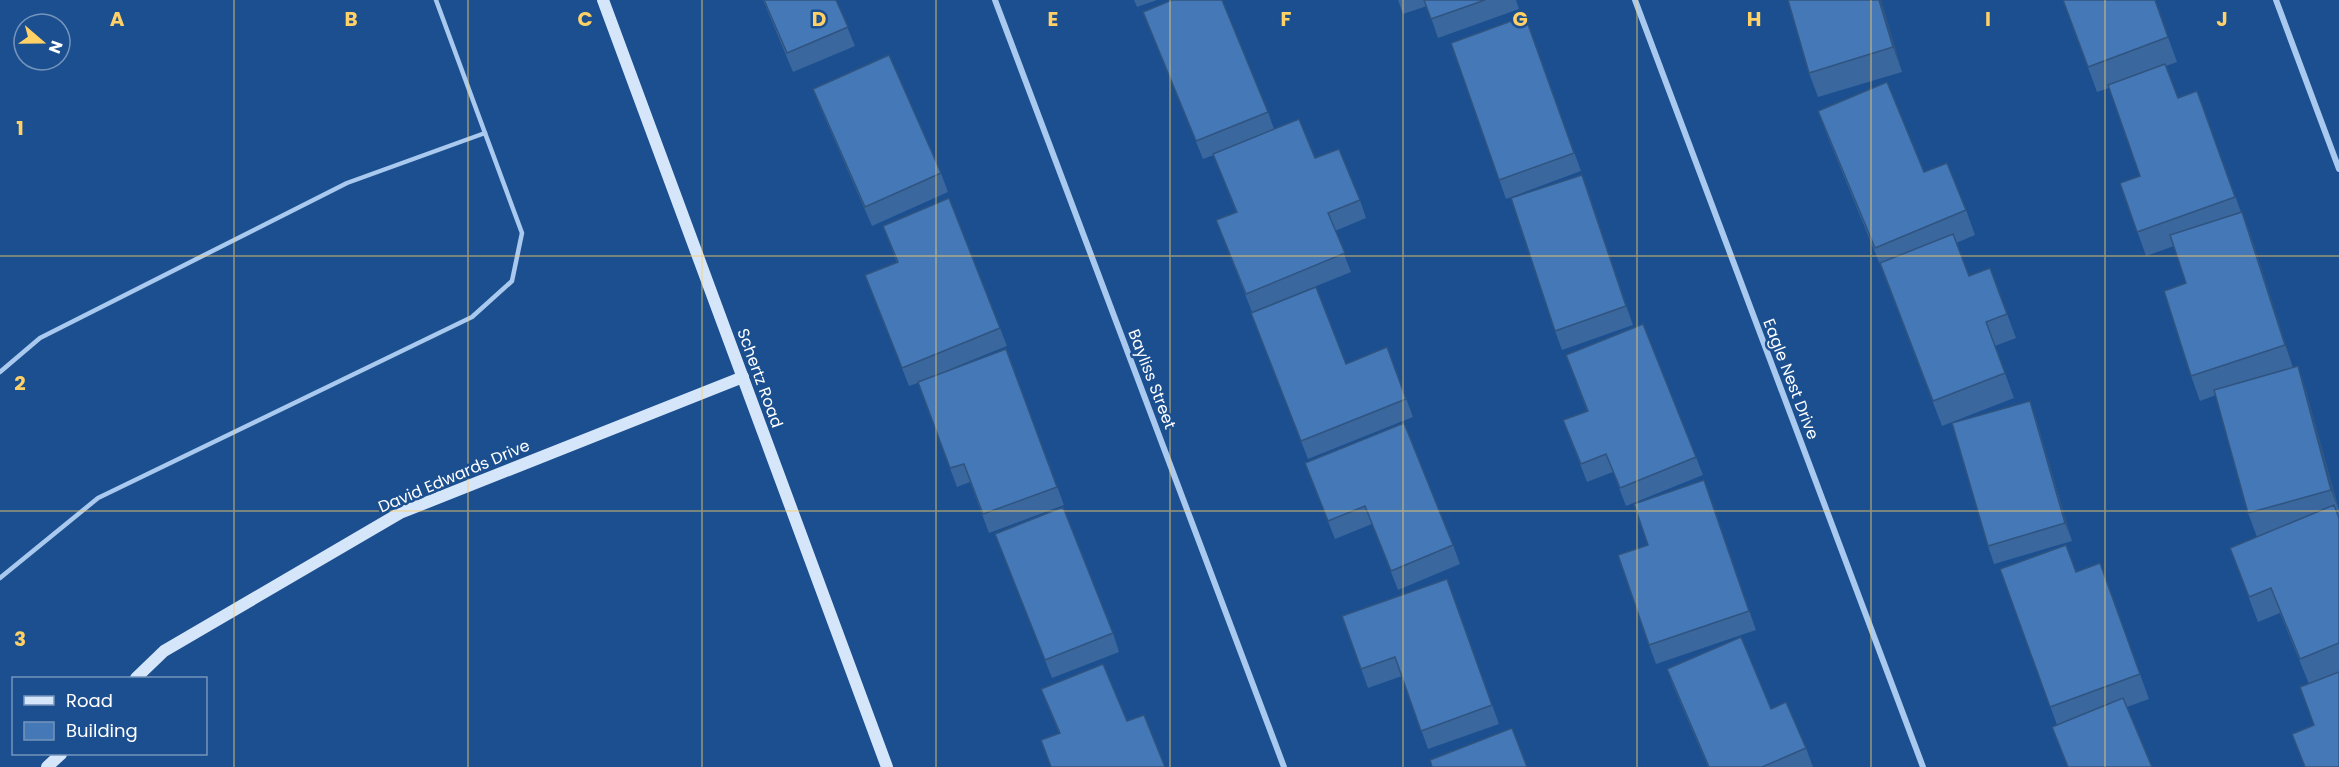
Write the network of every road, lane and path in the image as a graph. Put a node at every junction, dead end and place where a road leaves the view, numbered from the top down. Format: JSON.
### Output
{"nodes":[{"id":1,"x":436,"y":0,"type":"edge"},
{"id":2,"x":603,"y":0,"type":"edge"},
{"id":3,"x":995,"y":0,"type":"edge"},
{"id":4,"x":1635,"y":0,"type":"edge"},
{"id":5,"x":2276,"y":0,"type":"edge"},
{"id":6,"x":485,"y":133,"type":"junction"},
{"id":7,"x":2339,"y":169,"type":"edge"},
{"id":8,"x":0,"y":372,"type":"edge"},
{"id":9,"x":743,"y":377,"type":"junction"},
{"id":10,"x":0,"y":578,"type":"edge"},
{"id":11,"x":137,"y":677,"type":"edge"},
{"id":12,"x":59,"y":755,"type":"edge"},
{"id":13,"x":47,"y":767,"type":"edge"},
{"id":14,"x":887,"y":767,"type":"edge"},
{"id":15,"x":1284,"y":767,"type":"edge"},
{"id":16,"x":1923,"y":767,"type":"edge"}],
"edges":[{"from":1,"to":6,"type":"lane"},
{"from":2,"to":9,"type":"street","name":"Schertz Road"},
{"from":3,"to":15,"type":"street","name":"Bayliss Street"},
{"from":4,"to":16,"type":"street","name":"Eagle Nest Drive"},
{"from":5,"to":7,"type":"street"},
{"from":6,"to":8,"type":"lane"},
{"from":6,"to":10,"type":"lane"},
{"from":9,"to":11,"type":"street","name":"David Edwards Drive"},
{"from":9,"to":14,"type":"street","name":"Schertz Road"},
{"from":12,"to":13,"type":"street"}]}
